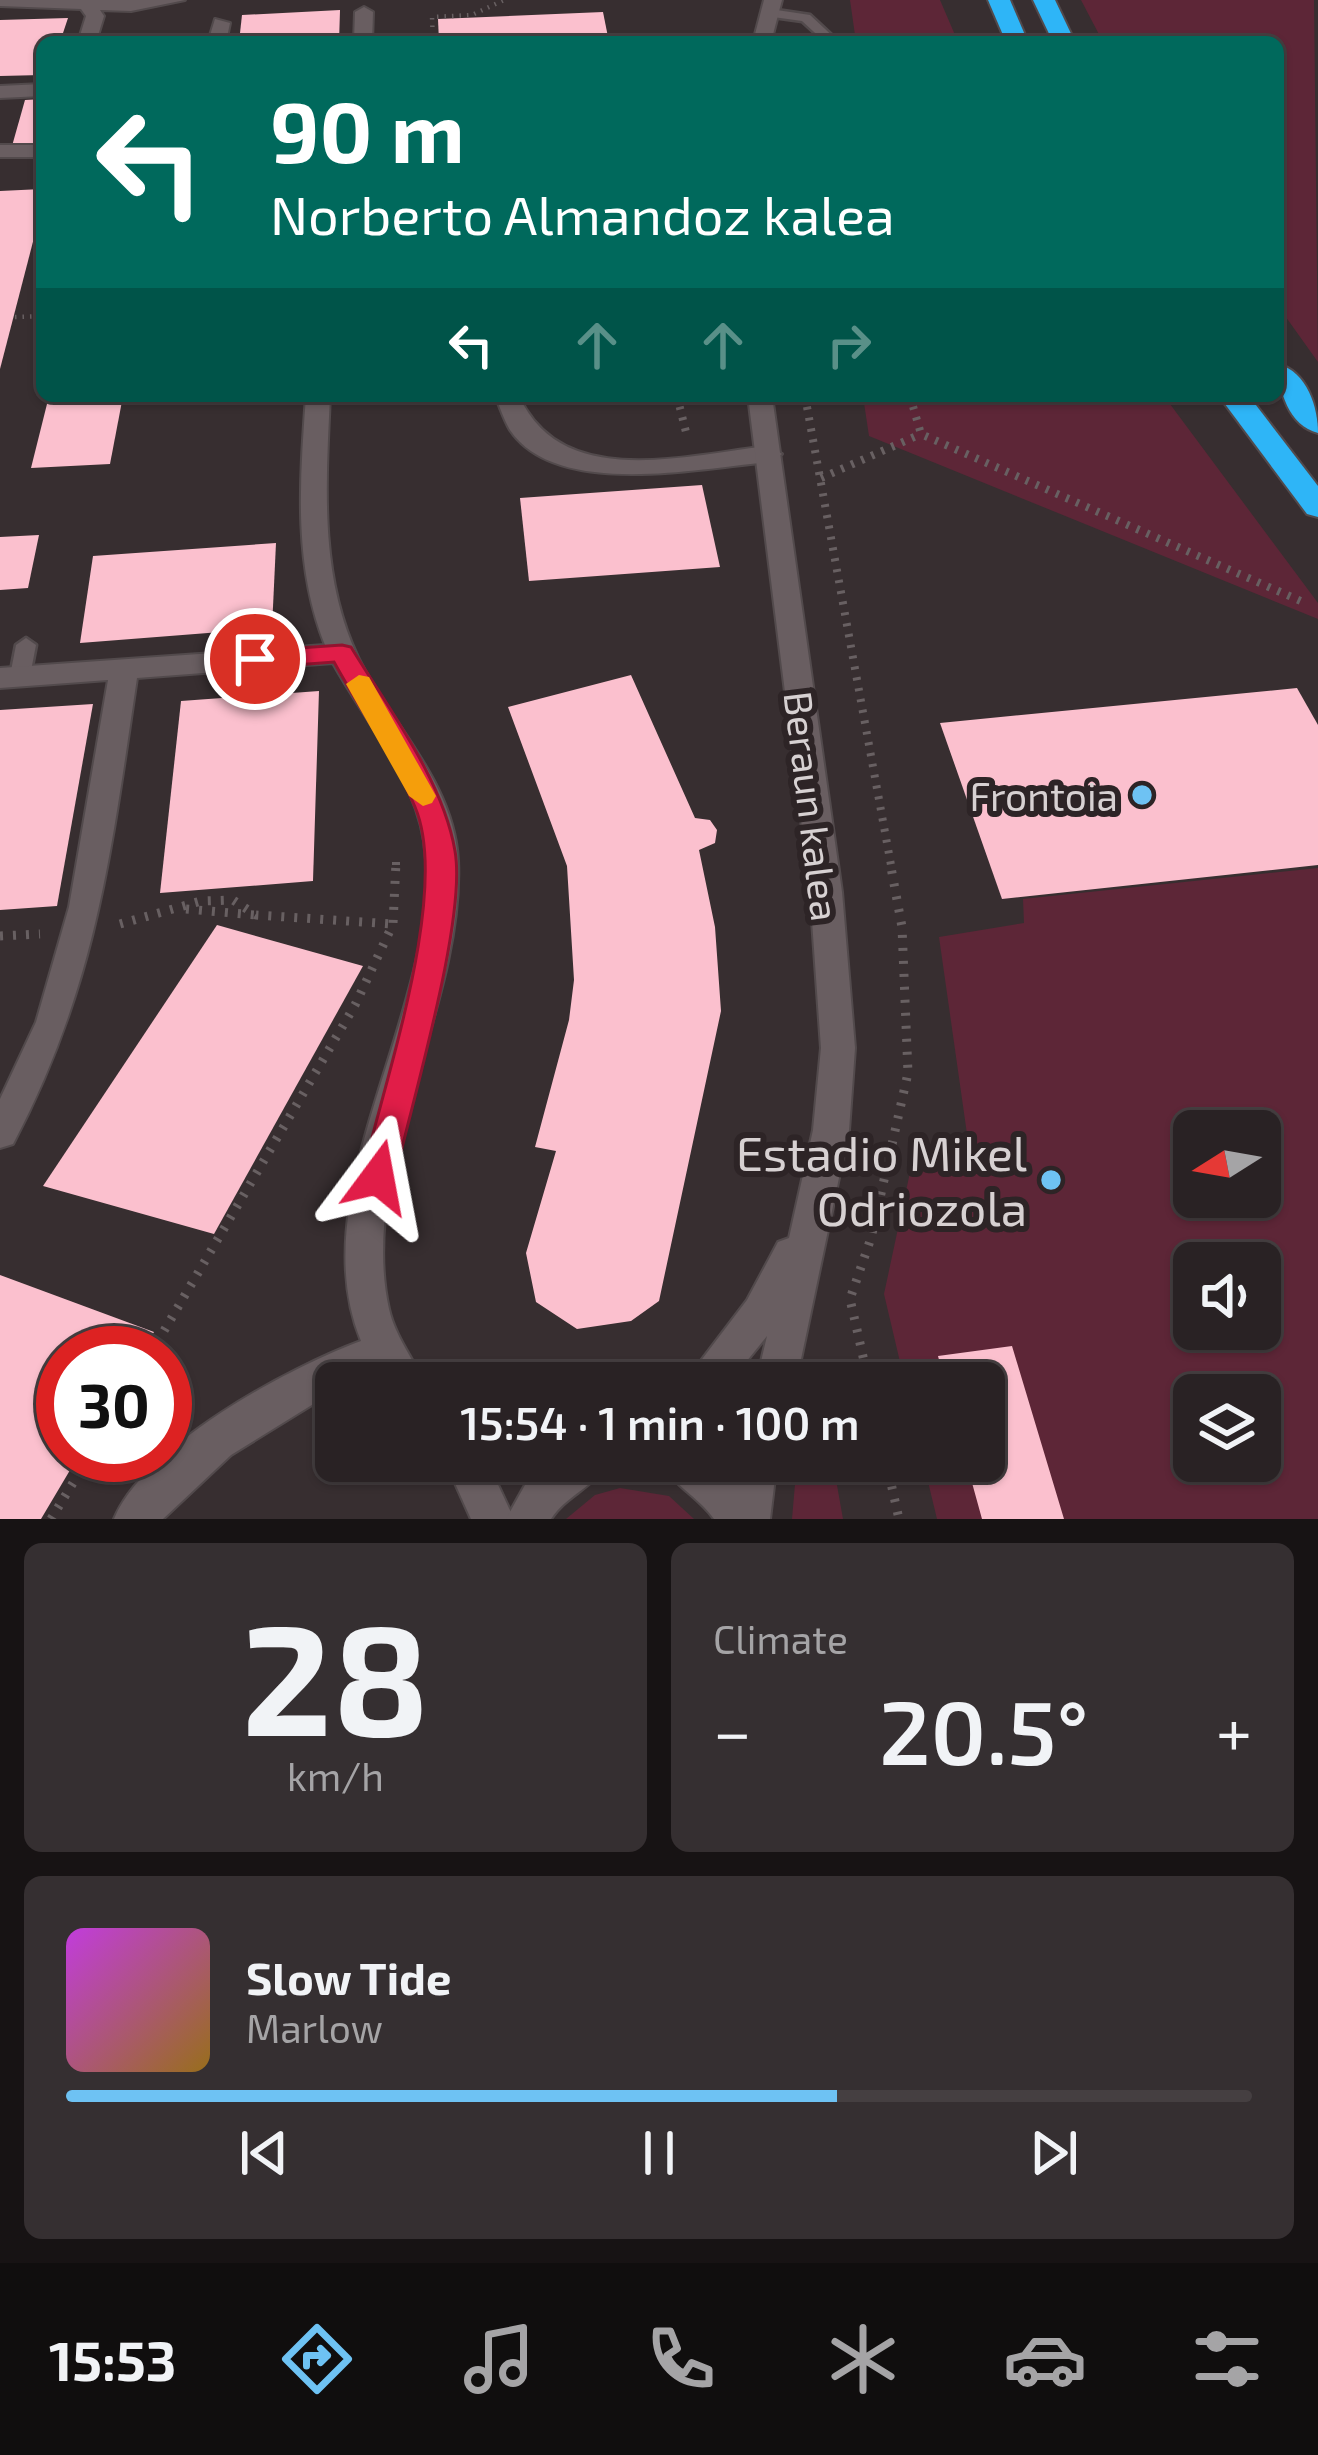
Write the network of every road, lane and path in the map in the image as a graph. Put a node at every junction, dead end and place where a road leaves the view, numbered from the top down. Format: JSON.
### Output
{"nodes":[{"id":1,"x":176,"y":0,"type":"edge"},
{"id":2,"x":504,"y":0,"type":"edge"},
{"id":3,"x":999,"y":0,"type":"edge"},
{"id":4,"x":1044,"y":0,"type":"edge"},
{"id":5,"x":0,"y":1,"type":"edge"},
{"id":6,"x":86,"y":4,"type":"junction"},
{"id":7,"x":772,"y":7,"type":"edge"},
{"id":8,"x":364,"y":12,"type":"dead end"},
{"id":9,"x":90,"y":36,"type":"edge"},
{"id":10,"x":363,"y":36,"type":"edge"},
{"id":11,"x":433,"y":36,"type":"edge"},
{"id":12,"x":764,"y":36,"type":"edge"},
{"id":13,"x":826,"y":36,"type":"edge"},
{"id":14,"x":1014,"y":36,"type":"edge"},
{"id":15,"x":1061,"y":36,"type":"edge"},
{"id":16,"x":36,"y":90,"type":"edge"},
{"id":17,"x":0,"y":92,"type":"edge"},
{"id":18,"x":0,"y":151,"type":"edge"},
{"id":19,"x":36,"y":151,"type":"edge"},
{"id":20,"x":36,"y":316,"type":"edge"},
{"id":21,"x":15,"y":317,"type":"dead end"},
{"id":22,"x":1284,"y":381,"type":"edge"},
{"id":23,"x":318,"y":402,"type":"edge"},
{"id":24,"x":508,"y":402,"type":"edge"},
{"id":25,"x":678,"y":402,"type":"edge"},
{"id":26,"x":761,"y":402,"type":"edge"},
{"id":27,"x":806,"y":402,"type":"edge"},
{"id":28,"x":912,"y":402,"type":"edge"},
{"id":29,"x":1239,"y":402,"type":"edge"},
{"id":30,"x":1318,"y":424,"type":"edge"},
{"id":31,"x":921,"y":434,"type":"junction"},
{"id":32,"x":699,"y":437,"type":"dead end"},
{"id":33,"x":769,"y":454,"type":"junction"},
{"id":34,"x":821,"y":478,"type":"junction"},
{"id":35,"x":1318,"y":507,"type":"edge"},
{"id":36,"x":1303,"y":602,"type":"dead end"},
{"id":37,"x":26,"y":645,"type":"dead end"},
{"id":38,"x":342,"y":653,"type":"junction"},
{"id":39,"x":124,"y":669,"type":"junction"},
{"id":40,"x":10,"y":677,"type":"edge"},
{"id":41,"x":395,"y":840,"type":"dead end"},
{"id":42,"x":393,"y":924,"type":"junction"},
{"id":43,"x":84,"y":933,"type":"junction"},
{"id":44,"x":0,"y":1133,"type":"edge"},
{"id":45,"x":808,"y":1215,"type":"junction"},
{"id":46,"x":167,"y":1326,"type":"edge"},
{"id":47,"x":392,"y":1362,"type":"edge"},
{"id":48,"x":721,"y":1362,"type":"edge"},
{"id":49,"x":780,"y":1362,"type":"edge"},
{"id":50,"x":864,"y":1362,"type":"edge"},
{"id":51,"x":315,"y":1378,"type":"edge"},
{"id":52,"x":74,"y":1482,"type":"edge"},
{"id":53,"x":476,"y":1482,"type":"edge"},
{"id":54,"x":556,"y":1482,"type":"edge"},
{"id":55,"x":713,"y":1482,"type":"edge"},
{"id":56,"x":753,"y":1482,"type":"edge"},
{"id":57,"x":891,"y":1482,"type":"edge"},
{"id":58,"x":51,"y":1519,"type":"edge"},
{"id":59,"x":135,"y":1519,"type":"edge"},
{"id":60,"x":493,"y":1519,"type":"edge"},
{"id":61,"x":526,"y":1519,"type":"edge"},
{"id":62,"x":739,"y":1519,"type":"edge"},
{"id":63,"x":749,"y":1519,"type":"edge"},
{"id":64,"x":899,"y":1519,"type":"edge"}],
"edges":[{"from":1,"to":6,"type":"street"},
{"from":2,"to":11,"type":"path"},
{"from":3,"to":14,"type":"highway"},
{"from":4,"to":15,"type":"highway"},
{"from":5,"to":6,"type":"street"},
{"from":6,"to":9,"type":"street"},
{"from":7,"to":12,"type":"street"},
{"from":7,"to":13,"type":"lane"},
{"from":8,"to":10,"type":"street"},
{"from":16,"to":17,"type":"street"},
{"from":18,"to":19,"type":"street"},
{"from":20,"to":21,"type":"path"},
{"from":22,"to":30,"type":"highway"},
{"from":23,"to":38,"type":"street"},
{"from":24,"to":33,"type":"street"},
{"from":25,"to":32,"type":"path"},
{"from":26,"to":33,"type":"street","name":"Beraun kalea"},
{"from":27,"to":34,"type":"path"},
{"from":28,"to":31,"type":"path"},
{"from":29,"to":35,"type":"highway"},
{"from":31,"to":34,"type":"path"},
{"from":31,"to":36,"type":"path"},
{"from":33,"to":45,"type":"street","name":"Beraun kalea"},
{"from":34,"to":50,"type":"path"},
{"from":37,"to":40,"type":"lane"},
{"from":38,"to":39,"type":"street"},
{"from":38,"to":47,"type":"street"},
{"from":39,"to":40,"type":"street"},
{"from":39,"to":43,"type":"street"},
{"from":41,"to":42,"type":"path"},
{"from":42,"to":43,"type":"path"},
{"from":42,"to":46,"type":"path"},
{"from":43,"to":44,"type":"street"},
{"from":45,"to":48,"type":"street","name":"Beraun kalea"},
{"from":45,"to":49,"type":"street","name":"Beraun kalea"},
{"from":51,"to":59,"type":"street"},
{"from":52,"to":58,"type":"path"},
{"from":53,"to":60,"type":"street"},
{"from":54,"to":61,"type":"street"},
{"from":55,"to":62,"type":"street"},
{"from":56,"to":63,"type":"street"},
{"from":57,"to":64,"type":"path"}]}
